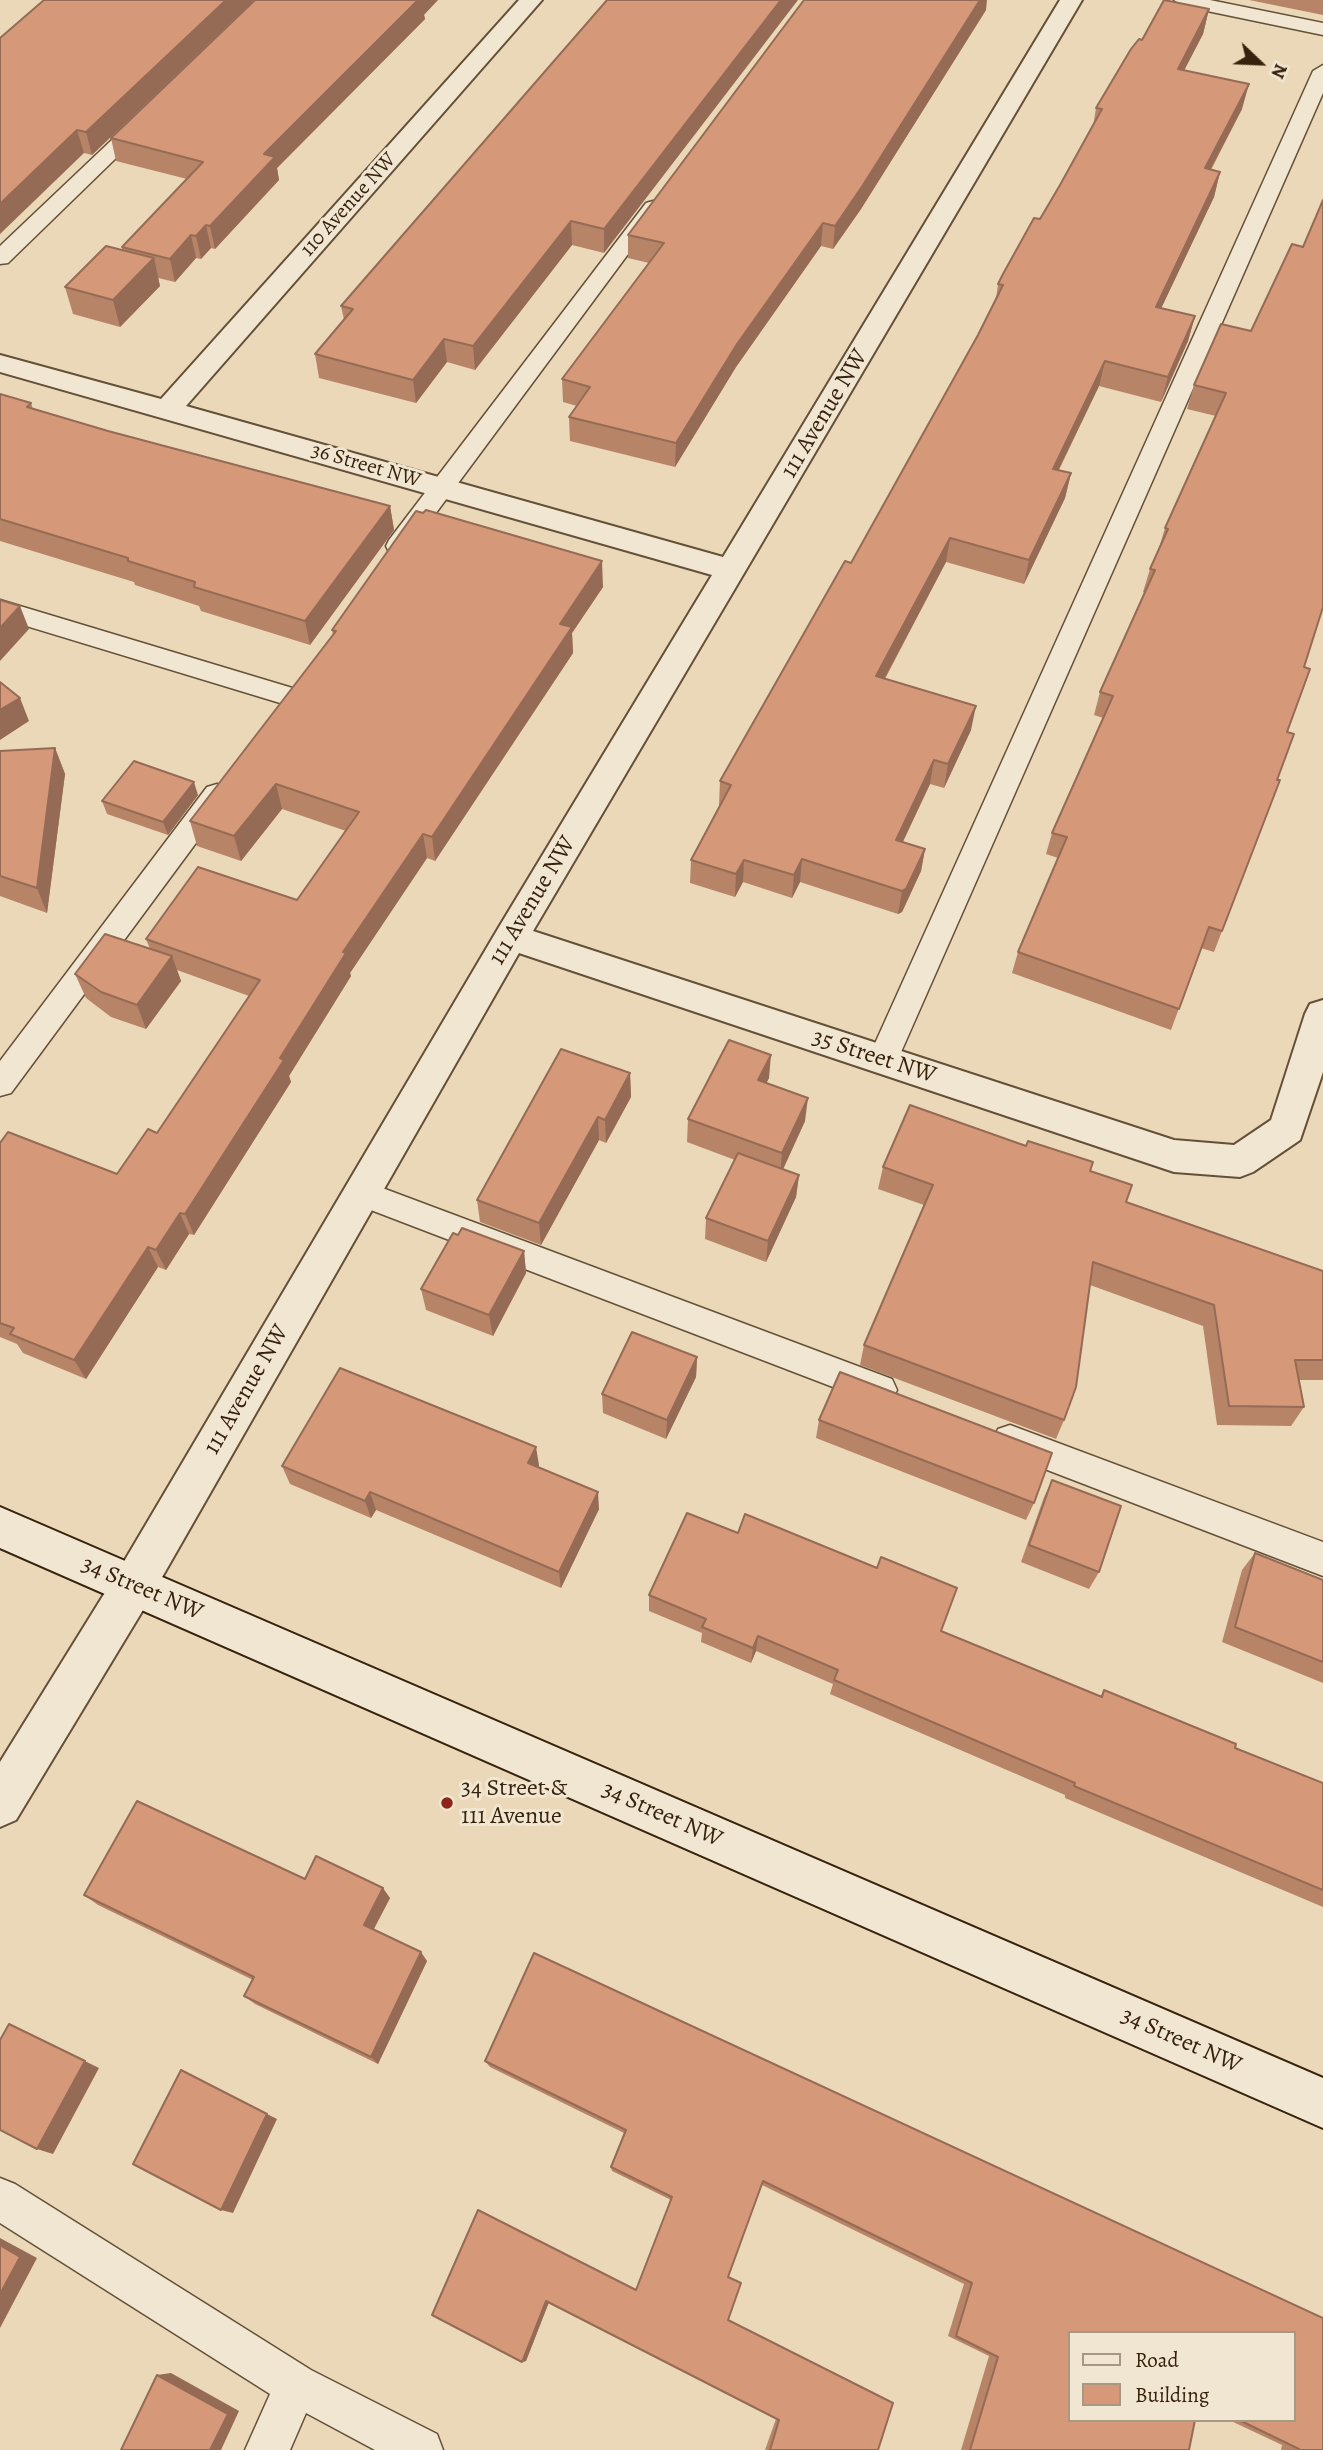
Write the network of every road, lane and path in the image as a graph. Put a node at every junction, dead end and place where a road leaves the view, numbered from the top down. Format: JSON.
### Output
{"nodes":[{"id":1,"x":531,"y":0,"type":"edge"},
{"id":2,"x":1071,"y":0,"type":"edge"},
{"id":3,"x":1183,"y":0,"type":"edge"},
{"id":4,"x":1323,"y":29,"type":"edge"},
{"id":5,"x":1323,"y":71,"type":"edge"},
{"id":6,"x":160,"y":105,"type":"edge"},
{"id":7,"x":667,"y":188,"type":"edge"},
{"id":8,"x":0,"y":258,"type":"edge"},
{"id":9,"x":0,"y":363,"type":"edge"},
{"id":10,"x":167,"y":410,"type":"junction"},
{"id":11,"x":440,"y":487,"type":"junction"},
{"id":12,"x":384,"y":564,"type":"edge"},
{"id":13,"x":732,"y":570,"type":"junction"},
{"id":14,"x":0,"y":609,"type":"edge"},
{"id":15,"x":306,"y":675,"type":"edge"},
{"id":16,"x":290,"y":697,"type":"junction"},
{"id":17,"x":273,"y":719,"type":"edge"},
{"id":18,"x":232,"y":774,"type":"edge"},
{"id":19,"x":511,"y":937,"type":"junction"},
{"id":20,"x":1323,"y":1014,"type":"edge"},
{"id":21,"x":883,"y":1059,"type":"junction"},
{"id":22,"x":0,"y":1084,"type":"edge"},
{"id":23,"x":361,"y":1193,"type":"junction"},
{"id":24,"x":907,"y":1401,"type":"edge"},
{"id":25,"x":985,"y":1430,"type":"edge"},
{"id":26,"x":0,"y":1527,"type":"edge"},
{"id":27,"x":1323,"y":1559,"type":"edge"},
{"id":28,"x":134,"y":1585,"type":"junction"},
{"id":29,"x":0,"y":1804,"type":"edge"},
{"id":30,"x":1323,"y":2103,"type":"edge"},
{"id":31,"x":0,"y":2199,"type":"edge"},
{"id":32,"x":296,"y":2385,"type":"junction"},
{"id":33,"x":267,"y":2450,"type":"edge"},
{"id":34,"x":421,"y":2450,"type":"edge"}],
"edges":[{"from":1,"to":10,"type":"street","name":"110 Avenue NW"},
{"from":2,"to":13,"type":"street","name":"111 Avenue NW"},
{"from":3,"to":4,"type":"lane"},
{"from":5,"to":21,"type":"lane"},
{"from":6,"to":8,"type":"lane"},
{"from":7,"to":11,"type":"lane"},
{"from":9,"to":10,"type":"street","name":"36 Street NW"},
{"from":10,"to":11,"type":"street","name":"36 Street NW"},
{"from":11,"to":12,"type":"lane"},
{"from":11,"to":13,"type":"street","name":"36 Street NW"},
{"from":13,"to":19,"type":"street","name":"111 Avenue NW"},
{"from":14,"to":16,"type":"lane"},
{"from":15,"to":16,"type":"lane"},
{"from":16,"to":17,"type":"lane"},
{"from":18,"to":22,"type":"lane"},
{"from":19,"to":21,"type":"street","name":"35 Street NW"},
{"from":19,"to":23,"type":"street","name":"111 Avenue NW"},
{"from":20,"to":21,"type":"street","name":"35 Street NW"},
{"from":23,"to":24,"type":"lane"},
{"from":23,"to":28,"type":"street","name":"111 Avenue NW"},
{"from":25,"to":27,"type":"lane"},
{"from":26,"to":28,"type":"street","name":"34 Street NW"},
{"from":28,"to":29,"type":"street","name":"111 Avenue NW"},
{"from":28,"to":30,"type":"street","name":"34 Street NW"},
{"from":31,"to":32,"type":"lane"},
{"from":32,"to":33,"type":"lane"},
{"from":32,"to":34,"type":"lane"}]}
